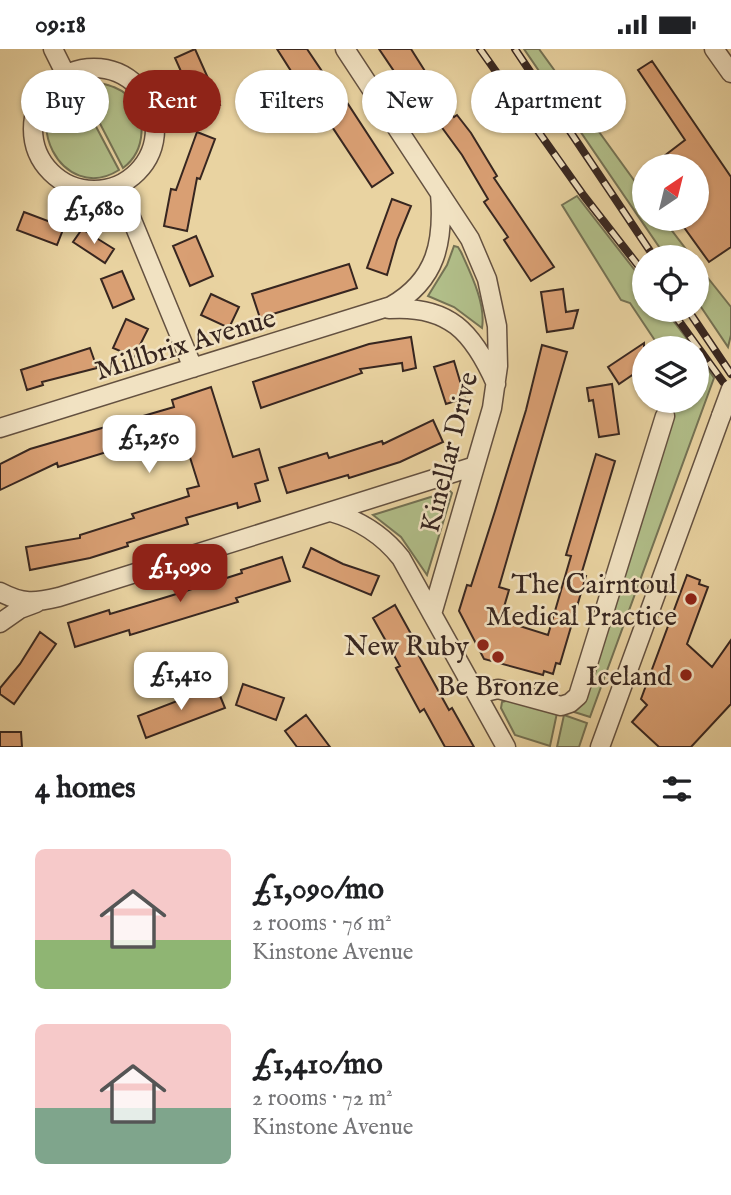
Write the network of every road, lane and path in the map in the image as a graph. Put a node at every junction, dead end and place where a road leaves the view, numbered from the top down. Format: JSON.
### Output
{"nodes":[{"id":1,"x":53,"y":49,"type":"edge"},
{"id":2,"x":345,"y":49,"type":"edge"},
{"id":3,"x":714,"y":49,"type":"edge"},
{"id":4,"x":64,"y":70,"type":"edge"},
{"id":5,"x":79,"y":70,"type":"edge"},
{"id":6,"x":106,"y":70,"type":"edge"},
{"id":7,"x":109,"y":71,"type":"edge"},
{"id":8,"x":731,"y":73,"type":"edge"},
{"id":9,"x":34,"y":133,"type":"edge"},
{"id":10,"x":118,"y":186,"type":"junction"},
{"id":11,"x":440,"y":191,"type":"junction"},
{"id":12,"x":385,"y":309,"type":"junction"},
{"id":13,"x":193,"y":368,"type":"junction"},
{"id":14,"x":496,"y":384,"type":"junction"},
{"id":15,"x":731,"y":389,"type":"edge"},
{"id":16,"x":665,"y":416,"type":"dead end"},
{"id":17,"x":0,"y":428,"type":"edge"},
{"id":18,"x":475,"y":467,"type":"junction"},
{"id":19,"x":331,"y":512,"type":"junction"},
{"id":20,"x":0,"y":592,"type":"edge"},
{"id":21,"x":36,"y":603,"type":"junction"},
{"id":22,"x":432,"y":614,"type":"junction"},
{"id":23,"x":0,"y":623,"type":"edge"},
{"id":24,"x":477,"y":694,"type":"junction"},
{"id":25,"x":506,"y":747,"type":"edge"},
{"id":26,"x":600,"y":747,"type":"edge"}],
"edges":[{"from":1,"to":4,"type":"street"},
{"from":2,"to":11,"type":"street","name":"Kinellar Drive"},
{"from":3,"to":8,"type":"street"},
{"from":5,"to":6,"type":"street"},
{"from":7,"to":10,"type":"street"},
{"from":9,"to":10,"type":"street"},
{"from":10,"to":13,"type":"street"},
{"from":11,"to":12,"type":"street","name":"Millbrix Avenue"},
{"from":11,"to":14,"type":"street","name":"Kinellar Drive"},
{"from":12,"to":13,"type":"street","name":"Millbrix Avenue"},
{"from":12,"to":14,"type":"street","name":"Millbrix Avenue"},
{"from":13,"to":17,"type":"street","name":"Millbrix Avenue"},
{"from":14,"to":18,"type":"street","name":"Kinellar Drive"},
{"from":15,"to":26,"type":"street","bridge":true},
{"from":16,"to":24,"type":"street"},
{"from":18,"to":19,"type":"street"},
{"from":18,"to":22,"type":"street","name":"Kinellar Drive"},
{"from":19,"to":21,"type":"street"},
{"from":19,"to":22,"type":"street"},
{"from":20,"to":21,"type":"street"},
{"from":21,"to":23,"type":"street"},
{"from":22,"to":24,"type":"street"},
{"from":24,"to":25,"type":"street"}]}
